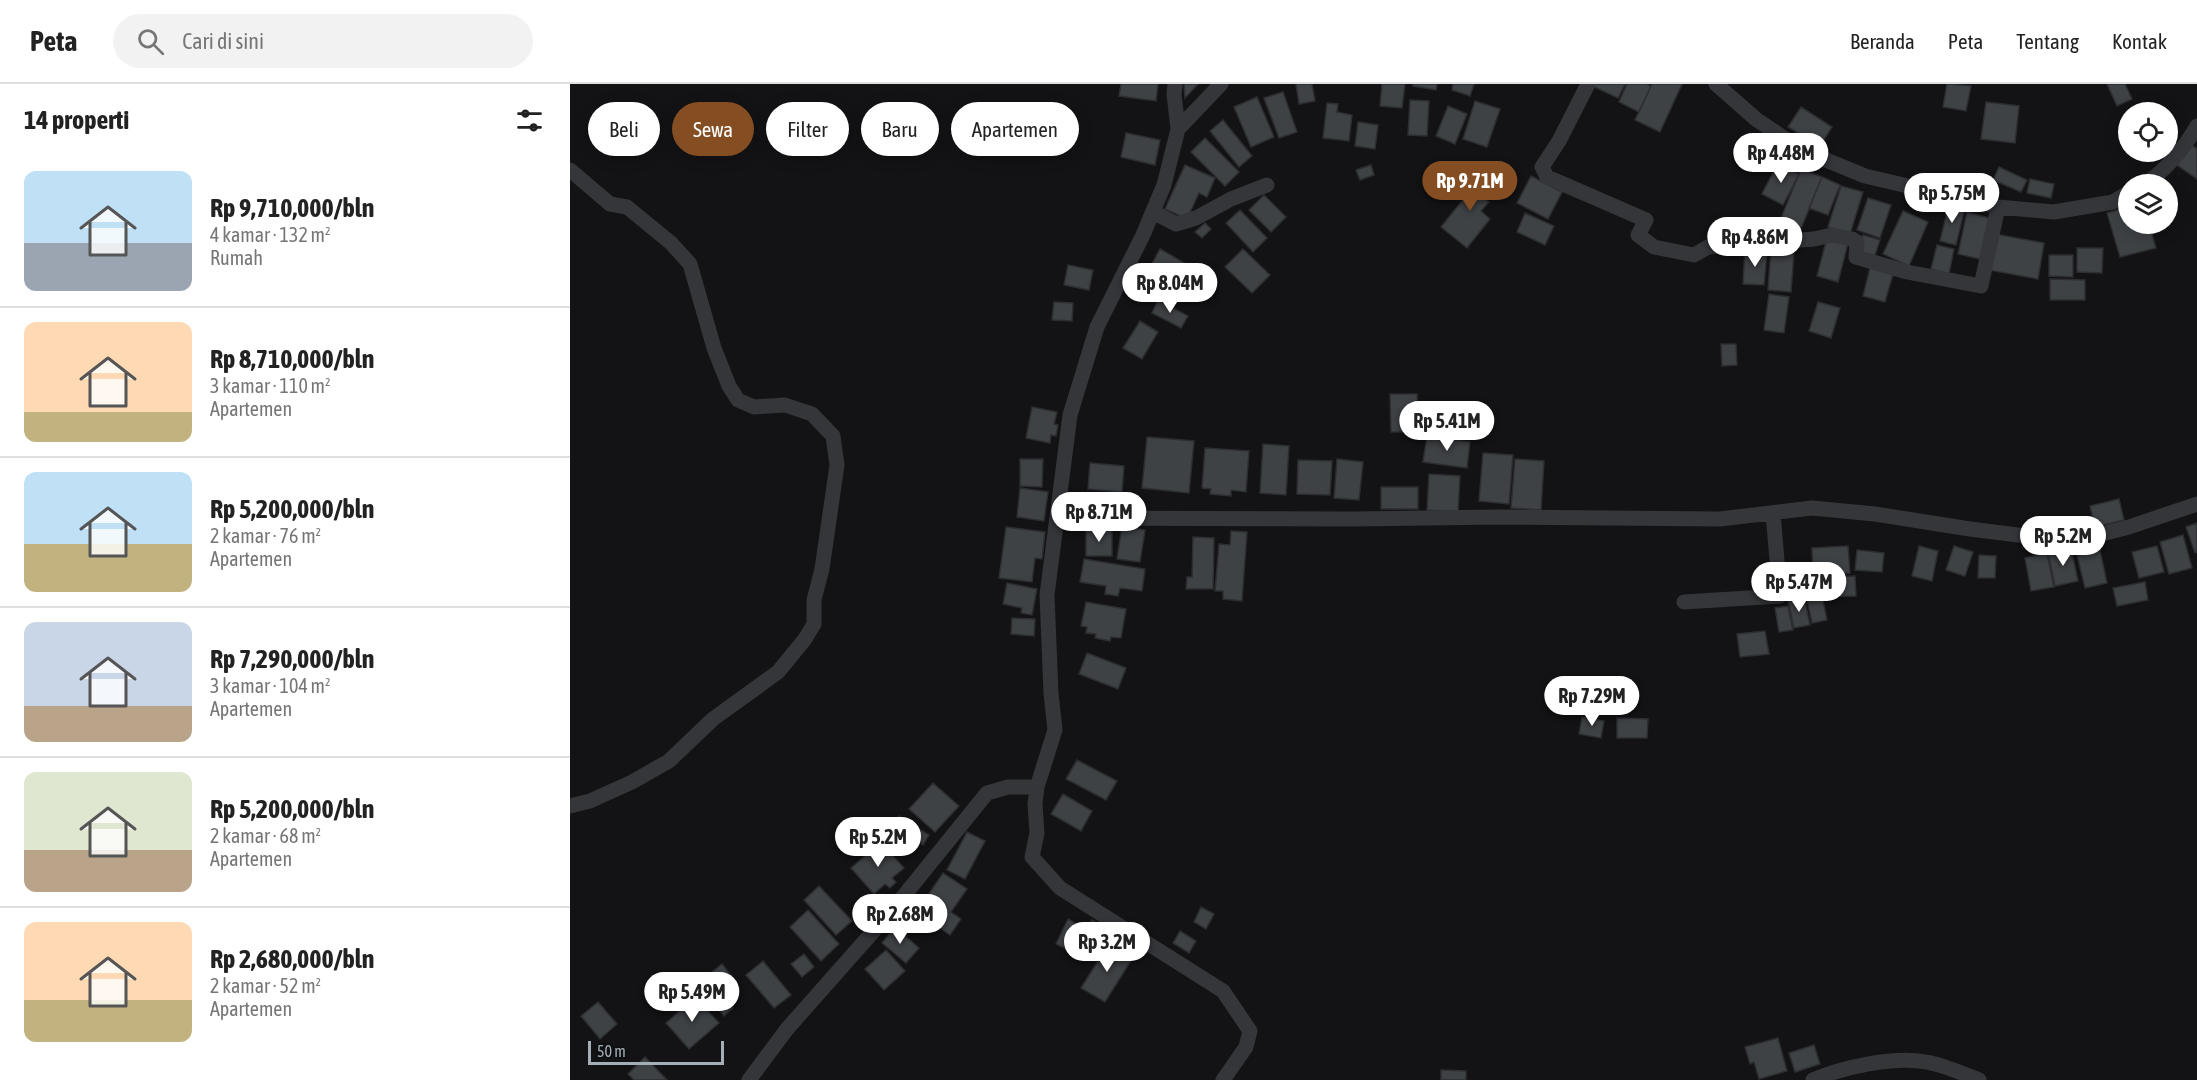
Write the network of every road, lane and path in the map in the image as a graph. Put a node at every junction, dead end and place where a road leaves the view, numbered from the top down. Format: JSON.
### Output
{"nodes":[{"id":1,"x":1175,"y":84,"type":"edge"},
{"id":2,"x":1221,"y":84,"type":"edge"},
{"id":3,"x":1588,"y":84,"type":"edge"},
{"id":4,"x":1716,"y":84,"type":"edge"},
{"id":5,"x":1178,"y":129,"type":"junction"},
{"id":6,"x":2195,"y":135,"type":"edge"},
{"id":7,"x":570,"y":170,"type":"edge"},
{"id":8,"x":2159,"y":174,"type":"edge"},
{"id":9,"x":1267,"y":185,"type":"dead end"},
{"id":10,"x":2118,"y":199,"type":"edge"},
{"id":11,"x":1998,"y":207,"type":"junction"},
{"id":12,"x":1153,"y":212,"type":"junction"},
{"id":13,"x":2197,"y":504,"type":"edge"},
{"id":14,"x":1773,"y":513,"type":"junction"},
{"id":15,"x":1058,"y":518,"type":"junction"},
{"id":16,"x":1684,"y":602,"type":"dead end"},
{"id":17,"x":1037,"y":787,"type":"junction"},
{"id":18,"x":570,"y":806,"type":"edge"},
{"id":19,"x":1958,"y":1076,"type":"edge"},
{"id":20,"x":749,"y":1080,"type":"edge"},
{"id":21,"x":1223,"y":1080,"type":"edge"},
{"id":22,"x":1813,"y":1080,"type":"edge"},
{"id":23,"x":1979,"y":1080,"type":"edge"}],
"edges":[{"from":1,"to":5,"type":"street"},
{"from":2,"to":5,"type":"street"},
{"from":3,"to":11,"type":"street"},
{"from":4,"to":11,"type":"street"},
{"from":5,"to":12,"type":"street"},
{"from":6,"to":8,"type":"street"},
{"from":7,"to":18,"type":"street"},
{"from":9,"to":12,"type":"street"},
{"from":10,"to":11,"type":"street"},
{"from":12,"to":15,"type":"street"},
{"from":13,"to":14,"type":"street"},
{"from":14,"to":15,"type":"street"},
{"from":14,"to":16,"type":"street"},
{"from":15,"to":17,"type":"street"},
{"from":17,"to":20,"type":"street"},
{"from":17,"to":21,"type":"street"},
{"from":19,"to":22,"type":"street"},
{"from":19,"to":23,"type":"street"}]}
